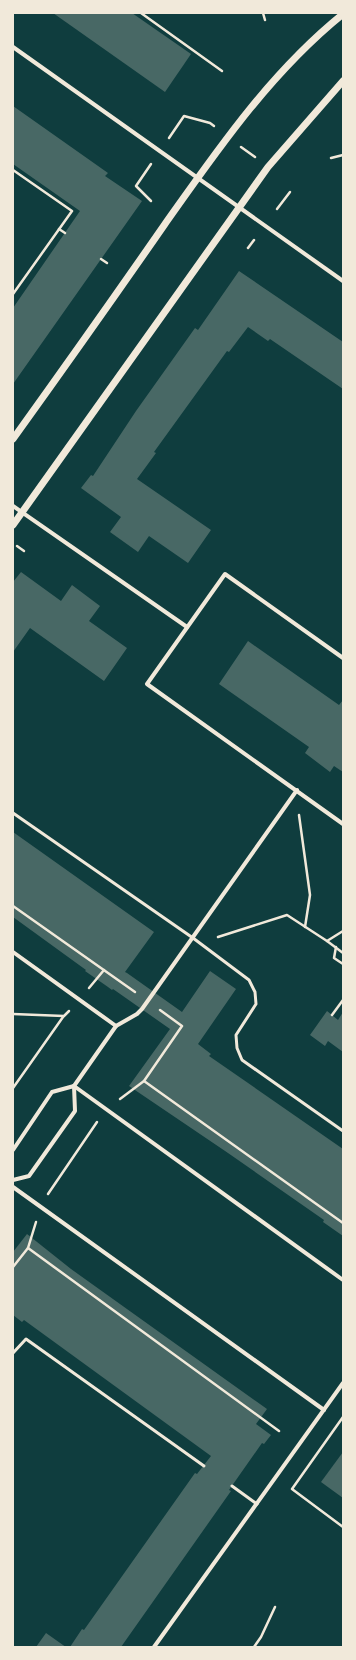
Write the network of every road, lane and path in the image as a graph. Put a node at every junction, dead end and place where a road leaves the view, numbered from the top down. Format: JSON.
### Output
{"nodes":[{"id":1,"x":141,"y":13,"type":"edge"},
{"id":2,"x":263,"y":13,"type":"edge"},
{"id":3,"x":343,"y":14,"type":"edge"},
{"id":4,"x":265,"y":20,"type":"dead end"},
{"id":5,"x":13,"y":47,"type":"edge"},
{"id":6,"x":222,"y":71,"type":"dead end"},
{"id":7,"x":343,"y":81,"type":"edge"},
{"id":8,"x":216,"y":127,"type":"dead end"},
{"id":9,"x":168,"y":140,"type":"dead end"},
{"id":10,"x":239,"y":145,"type":"dead end"},
{"id":11,"x":343,"y":155,"type":"edge"},
{"id":12,"x":331,"y":158,"type":"dead end"},
{"id":13,"x":257,"y":159,"type":"dead end"},
{"id":14,"x":152,"y":163,"type":"dead end"},
{"id":15,"x":13,"y":170,"type":"edge"},
{"id":16,"x":198,"y":178,"type":"junction"},
{"id":17,"x":290,"y":192,"type":"dead end"},
{"id":18,"x":151,"y":200,"type":"dead end"},
{"id":19,"x":239,"y":206,"type":"junction"},
{"id":20,"x":277,"y":209,"type":"dead end"},
{"id":21,"x":59,"y":229,"type":"junction"},
{"id":22,"x":65,"y":234,"type":"dead end"},
{"id":23,"x":254,"y":240,"type":"dead end"},
{"id":24,"x":248,"y":248,"type":"dead end"},
{"id":25,"x":101,"y":259,"type":"dead end"},
{"id":26,"x":106,"y":263,"type":"dead end"},
{"id":27,"x":343,"y":280,"type":"edge"},
{"id":28,"x":13,"y":294,"type":"edge"},
{"id":29,"x":13,"y":439,"type":"edge"},
{"id":30,"x":13,"y":506,"type":"edge"},
{"id":31,"x":22,"y":513,"type":"junction"},
{"id":32,"x":13,"y":525,"type":"edge"},
{"id":33,"x":17,"y":546,"type":"dead end"},
{"id":34,"x":24,"y":551,"type":"dead end"},
{"id":35,"x":187,"y":627,"type":"junction"},
{"id":36,"x":343,"y":658,"type":"edge"},
{"id":37,"x":297,"y":790,"type":"junction"},
{"id":38,"x":13,"y":813,"type":"edge"},
{"id":39,"x":304,"y":817,"type":"dead end"},
{"id":40,"x":300,"y":818,"type":"junction"},
{"id":41,"x":295,"y":819,"type":"dead end"},
{"id":42,"x":343,"y":824,"type":"edge"},
{"id":43,"x":13,"y":906,"type":"edge"},
{"id":44,"x":305,"y":927,"type":"junction"},
{"id":45,"x":343,"y":931,"type":"edge"},
{"id":46,"x":213,"y":933,"type":"dead end"},
{"id":47,"x":193,"y":938,"type":"junction"},
{"id":48,"x":327,"y":942,"type":"junction"},
{"id":49,"x":336,"y":948,"type":"junction"},
{"id":50,"x":13,"y":952,"type":"edge"},
{"id":51,"x":343,"y":953,"type":"edge"},
{"id":52,"x":343,"y":964,"type":"edge"},
{"id":53,"x":104,"y":970,"type":"junction"},
{"id":54,"x":97,"y":979,"type":"dead end"},
{"id":55,"x":343,"y":1000,"type":"edge"},
{"id":56,"x":148,"y":1001,"type":"junction"},
{"id":57,"x":332,"y":1015,"type":"dead end"},
{"id":58,"x":64,"y":1016,"type":"dead end"},
{"id":59,"x":116,"y":1026,"type":"junction"},
{"id":60,"x":144,"y":1081,"type":"junction"},
{"id":61,"x":74,"y":1086,"type":"junction"},
{"id":62,"x":13,"y":1088,"type":"edge"},
{"id":63,"x":106,"y":1110,"type":"junction"},
{"id":64,"x":343,"y":1130,"type":"edge"},
{"id":65,"x":13,"y":1150,"type":"edge"},
{"id":66,"x":13,"y":1180,"type":"edge"},
{"id":67,"x":13,"y":1187,"type":"edge"},
{"id":68,"x":40,"y":1206,"type":"junction"},
{"id":69,"x":343,"y":1223,"type":"edge"},
{"id":70,"x":28,"y":1248,"type":"junction"},
{"id":71,"x":13,"y":1267,"type":"edge"},
{"id":72,"x":343,"y":1280,"type":"edge"},
{"id":73,"x":13,"y":1353,"type":"edge"},
{"id":74,"x":343,"y":1383,"type":"edge"},
{"id":75,"x":324,"y":1410,"type":"junction"},
{"id":76,"x":343,"y":1417,"type":"edge"},
{"id":77,"x":279,"y":1431,"type":"dead end"},
{"id":78,"x":204,"y":1466,"type":"dead end"},
{"id":79,"x":232,"y":1486,"type":"dead end"},
{"id":80,"x":257,"y":1504,"type":"junction"},
{"id":81,"x":343,"y":1527,"type":"edge"},
{"id":82,"x":275,"y":1607,"type":"dead end"},
{"id":83,"x":154,"y":1647,"type":"edge"},
{"id":84,"x":254,"y":1647,"type":"edge"}],
"edges":[{"from":1,"to":6,"type":"path"},
{"from":2,"to":4,"type":"path"},
{"from":3,"to":16,"type":"street"},
{"from":5,"to":16,"type":"street"},
{"from":7,"to":19,"type":"street"},
{"from":8,"to":9,"type":"path"},
{"from":10,"to":13,"type":"path"},
{"from":11,"to":12,"type":"path"},
{"from":14,"to":18,"type":"path"},
{"from":15,"to":21,"type":"path"},
{"from":16,"to":19,"type":"street"},
{"from":16,"to":29,"type":"street"},
{"from":17,"to":20,"type":"path"},
{"from":19,"to":27,"type":"street"},
{"from":19,"to":31,"type":"street"},
{"from":21,"to":22,"type":"path"},
{"from":21,"to":28,"type":"path"},
{"from":23,"to":24,"type":"path"},
{"from":25,"to":26,"type":"path"},
{"from":30,"to":31,"type":"street"},
{"from":31,"to":32,"type":"street"},
{"from":31,"to":35,"type":"street"},
{"from":33,"to":34,"type":"path"},
{"from":35,"to":36,"type":"street"},
{"from":35,"to":37,"type":"street"},
{"from":37,"to":40,"type":"path"},
{"from":37,"to":42,"type":"street"},
{"from":37,"to":47,"type":"street"},
{"from":38,"to":47,"type":"lane"},
{"from":39,"to":40,"type":"path"},
{"from":40,"to":41,"type":"path"},
{"from":40,"to":44,"type":"path"},
{"from":43,"to":53,"type":"path"},
{"from":44,"to":46,"type":"path"},
{"from":44,"to":48,"type":"path"},
{"from":45,"to":48,"type":"path"},
{"from":47,"to":56,"type":"street"},
{"from":47,"to":64,"type":"lane"},
{"from":48,"to":49,"type":"path"},
{"from":49,"to":51,"type":"path"},
{"from":49,"to":52,"type":"path"},
{"from":50,"to":59,"type":"street"},
{"from":53,"to":54,"type":"path"},
{"from":53,"to":56,"type":"path"},
{"from":55,"to":57,"type":"path"},
{"from":56,"to":59,"type":"street"},
{"from":56,"to":60,"type":"path"},
{"from":58,"to":62,"type":"path"},
{"from":59,"to":61,"type":"street"},
{"from":60,"to":63,"type":"path"},
{"from":60,"to":69,"type":"path"},
{"from":61,"to":63,"type":"street"},
{"from":61,"to":65,"type":"street"},
{"from":61,"to":66,"type":"street"},
{"from":63,"to":68,"type":"path"},
{"from":63,"to":72,"type":"street"},
{"from":67,"to":68,"type":"street"},
{"from":68,"to":70,"type":"path"},
{"from":68,"to":75,"type":"street"},
{"from":70,"to":71,"type":"path"},
{"from":70,"to":77,"type":"path"},
{"from":73,"to":78,"type":"lane"},
{"from":74,"to":75,"type":"street"},
{"from":75,"to":80,"type":"street"},
{"from":76,"to":81,"type":"path"},
{"from":79,"to":80,"type":"lane"},
{"from":80,"to":83,"type":"street"},
{"from":82,"to":84,"type":"path"}]}
